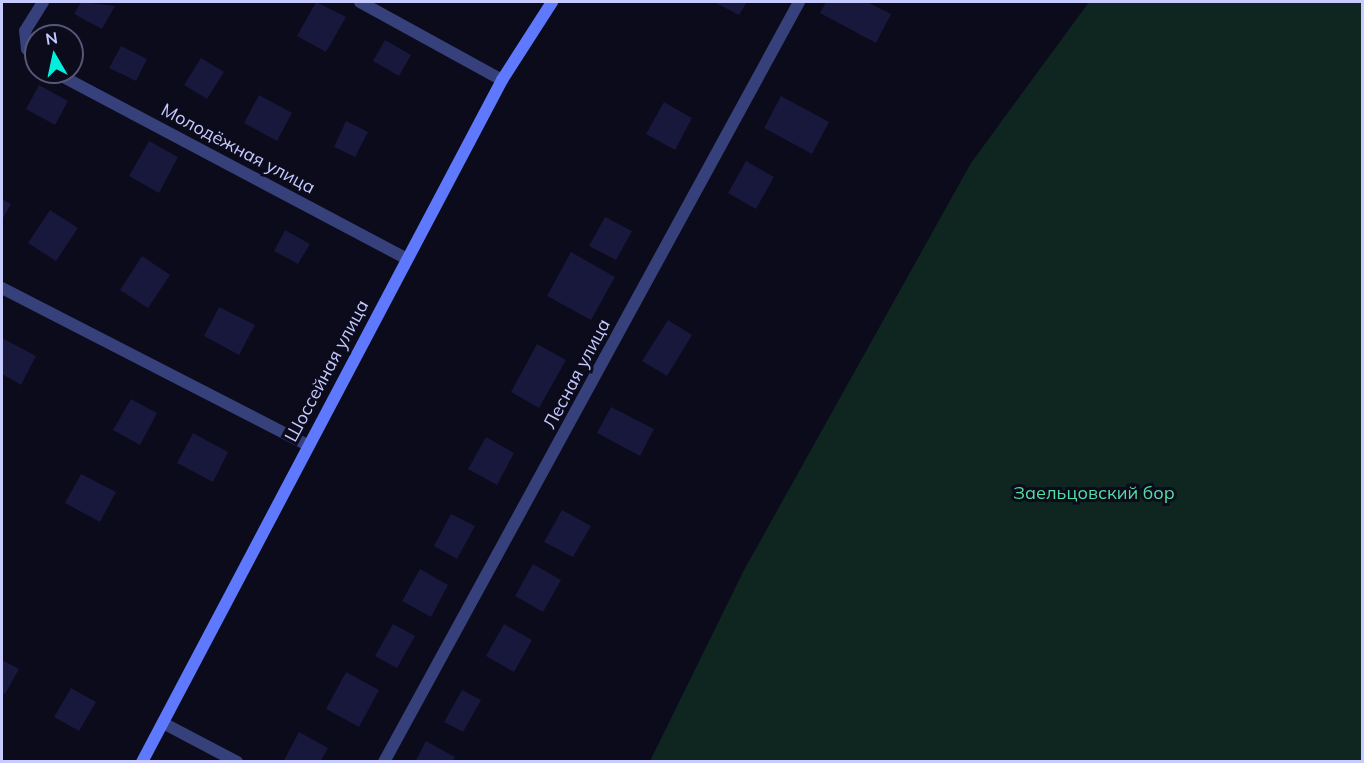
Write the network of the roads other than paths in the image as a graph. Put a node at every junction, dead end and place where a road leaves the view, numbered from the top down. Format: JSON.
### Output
{"nodes":[{"id":1,"x":43,"y":2,"type":"edge"},
{"id":2,"x":360,"y":2,"type":"edge"},
{"id":3,"x":552,"y":2,"type":"edge"},
{"id":4,"x":800,"y":2,"type":"edge"},
{"id":5,"x":29,"y":24,"type":"edge"},
{"id":6,"x":502,"y":80,"type":"junction"},
{"id":7,"x":77,"y":84,"type":"edge"},
{"id":8,"x":406,"y":258,"type":"junction"},
{"id":9,"x":2,"y":288,"type":"edge"},
{"id":10,"x":308,"y":445,"type":"junction"},
{"id":11,"x":163,"y":723,"type":"junction"},
{"id":12,"x":142,"y":762,"type":"edge"},
{"id":13,"x":237,"y":762,"type":"edge"},
{"id":14,"x":384,"y":762,"type":"edge"}],
"edges":[{"from":1,"to":5,"type":"street"},
{"from":2,"to":6,"type":"street"},
{"from":3,"to":6,"type":"street","name":"Шоссейная улица"},
{"from":4,"to":14,"type":"street","name":"Лесная улица"},
{"from":6,"to":8,"type":"street","name":"Шоссейная улица"},
{"from":7,"to":8,"type":"street","name":"Молодёжная улица"},
{"from":8,"to":10,"type":"street","name":"Шоссейная улица"},
{"from":9,"to":10,"type":"street"},
{"from":10,"to":11,"type":"street","name":"Шоссейная улица"},
{"from":11,"to":12,"type":"street","name":"Шоссейная улица"},
{"from":11,"to":13,"type":"street"}]}
